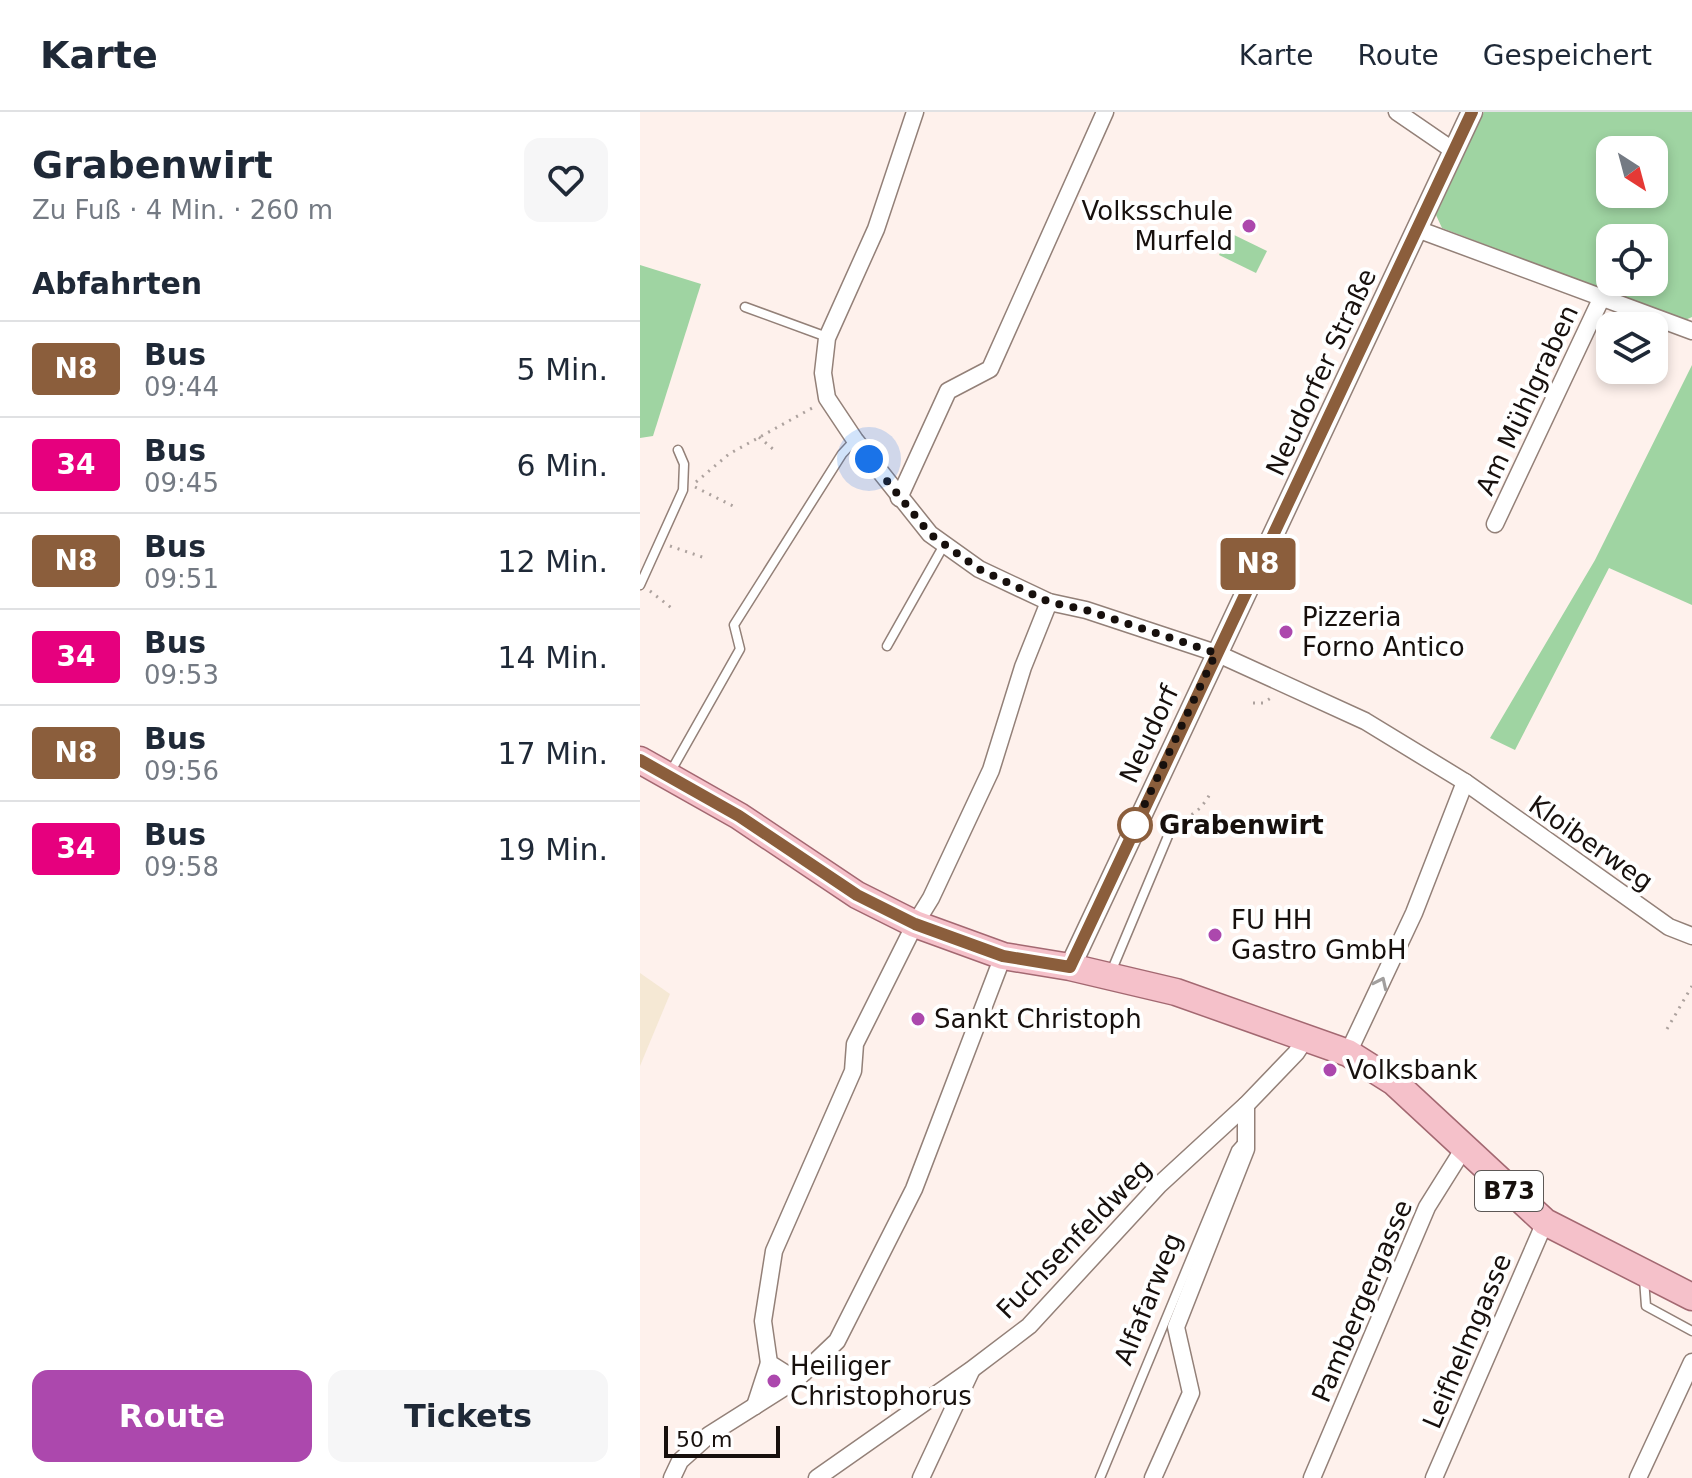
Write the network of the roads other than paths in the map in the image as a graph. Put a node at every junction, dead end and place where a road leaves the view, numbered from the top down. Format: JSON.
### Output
{"nodes":[{"id":1,"x":915,"y":112,"type":"edge"},
{"id":2,"x":1105,"y":112,"type":"edge"},
{"id":3,"x":1397,"y":112,"type":"edge"},
{"id":4,"x":1472,"y":112,"type":"edge"},
{"id":5,"x":1454,"y":151,"type":"junction"},
{"id":6,"x":1417,"y":229,"type":"junction"},
{"id":7,"x":1602,"y":297,"type":"junction"},
{"id":8,"x":745,"y":307,"type":"dead end"},
{"id":9,"x":1692,"y":331,"type":"edge"},
{"id":10,"x":827,"y":338,"type":"junction"},
{"id":11,"x":855,"y":440,"type":"junction"},
{"id":12,"x":678,"y":450,"type":"dead end"},
{"id":13,"x":899,"y":498,"type":"junction"},
{"id":14,"x":1495,"y":524,"type":"dead end"},
{"id":15,"x":944,"y":544,"type":"junction"},
{"id":16,"x":640,"y":584,"type":"edge"},
{"id":17,"x":1049,"y":602,"type":"junction"},
{"id":18,"x":887,"y":646,"type":"dead end"},
{"id":19,"x":1216,"y":653,"type":"junction"},
{"id":20,"x":640,"y":760,"type":"edge"},
{"id":21,"x":668,"y":775,"type":"junction"},
{"id":22,"x":1465,"y":782,"type":"junction"},
{"id":23,"x":1168,"y":836,"type":"dead end"},
{"id":24,"x":915,"y":924,"type":"junction"},
{"id":25,"x":1692,"y":936,"type":"edge"},
{"id":26,"x":1003,"y":956,"type":"junction"},
{"id":27,"x":1070,"y":967,"type":"junction"},
{"id":28,"x":1109,"y":977,"type":"junction"},
{"id":29,"x":1306,"y":1038,"type":"junction"},
{"id":30,"x":1348,"y":1053,"type":"junction"},
{"id":31,"x":1246,"y":1105,"type":"junction"},
{"id":32,"x":1245,"y":1140,"type":"junction"},
{"id":33,"x":1464,"y":1148,"type":"junction"},
{"id":34,"x":1545,"y":1222,"type":"junction"},
{"id":35,"x":1644,"y":1274,"type":"junction"},
{"id":36,"x":1692,"y":1296,"type":"edge"},
{"id":37,"x":1692,"y":1331,"type":"edge"},
{"id":38,"x":1692,"y":1362,"type":"edge"},
{"id":39,"x":769,"y":1363,"type":"junction"},
{"id":40,"x":971,"y":1370,"type":"junction"},
{"id":41,"x":796,"y":1380,"type":"junction"},
{"id":42,"x":755,"y":1406,"type":"junction"},
{"id":43,"x":672,"y":1478,"type":"edge"},
{"id":44,"x":817,"y":1478,"type":"edge"},
{"id":45,"x":921,"y":1478,"type":"edge"},
{"id":46,"x":1100,"y":1478,"type":"edge"},
{"id":47,"x":1153,"y":1478,"type":"edge"},
{"id":48,"x":1312,"y":1478,"type":"edge"},
{"id":49,"x":1434,"y":1478,"type":"edge"},
{"id":50,"x":1638,"y":1478,"type":"edge"}],
"edges":[{"from":1,"to":10,"type":"street"},
{"from":2,"to":13,"type":"street"},
{"from":3,"to":5,"type":"street"},
{"from":4,"to":5,"type":"street","name":"Neudorfer Straße"},
{"from":5,"to":6,"type":"street","name":"Neudorfer Straße"},
{"from":6,"to":7,"type":"street","name":"Am Mühlgraben"},
{"from":6,"to":19,"type":"street","name":"Neudorfer Straße"},
{"from":7,"to":9,"type":"street","name":"Am Mühlgraben"},
{"from":7,"to":14,"type":"street","name":"Am Mühlgraben"},
{"from":8,"to":10,"type":"lane"},
{"from":10,"to":11,"type":"street"},
{"from":11,"to":13,"type":"street"},
{"from":11,"to":21,"type":"lane"},
{"from":12,"to":16,"type":"lane"},
{"from":13,"to":15,"type":"street"},
{"from":15,"to":17,"type":"street"},
{"from":15,"to":18,"type":"lane"},
{"from":17,"to":19,"type":"street"},
{"from":17,"to":24,"type":"street"},
{"from":19,"to":22,"type":"street"},
{"from":19,"to":27,"type":"street","name":"Neudorf"},
{"from":20,"to":21,"type":"main road","number":"B73"},
{"from":21,"to":24,"type":"main road","number":"B73"},
{"from":22,"to":25,"type":"street","name":"Kloiberweg"},
{"from":30,"to":22,"type":"street","one_way":true},
{"from":23,"to":28,"type":"lane"},
{"from":24,"to":26,"type":"main road","number":"B73"},
{"from":24,"to":39,"type":"street"},
{"from":26,"to":27,"type":"main road","number":"B73"},
{"from":26,"to":41,"type":"street"},
{"from":27,"to":28,"type":"main road","number":"B73"},
{"from":28,"to":29,"type":"main road","number":"B73"},
{"from":29,"to":30,"type":"main road","number":"B73"},
{"from":29,"to":31,"type":"street","name":"Fuchsenfeldweg"},
{"from":30,"to":33,"type":"main road","number":"B73"},
{"from":31,"to":32,"type":"street","name":"Alfafarweg"},
{"from":31,"to":40,"type":"street","name":"Fuchsenfeldweg"},
{"from":32,"to":46,"type":"lane","name":"Alfafarweg"},
{"from":32,"to":47,"type":"street","name":"Alfafarweg"},
{"from":33,"to":34,"type":"main road","number":"B73"},
{"from":33,"to":48,"type":"street","name":"Pambergergasse"},
{"from":34,"to":35,"type":"main road","number":"B73"},
{"from":34,"to":49,"type":"street","name":"Leifhelmgasse"},
{"from":35,"to":36,"type":"main road","number":"B73"},
{"from":35,"to":37,"type":"lane"},
{"from":38,"to":50,"type":"street"},
{"from":39,"to":41,"type":"street"},
{"from":39,"to":42,"type":"street"},
{"from":40,"to":44,"type":"street","name":"Fuchsenfeldweg"},
{"from":40,"to":45,"type":"street"},
{"from":41,"to":42,"type":"street"},
{"from":42,"to":43,"type":"street"}]}
